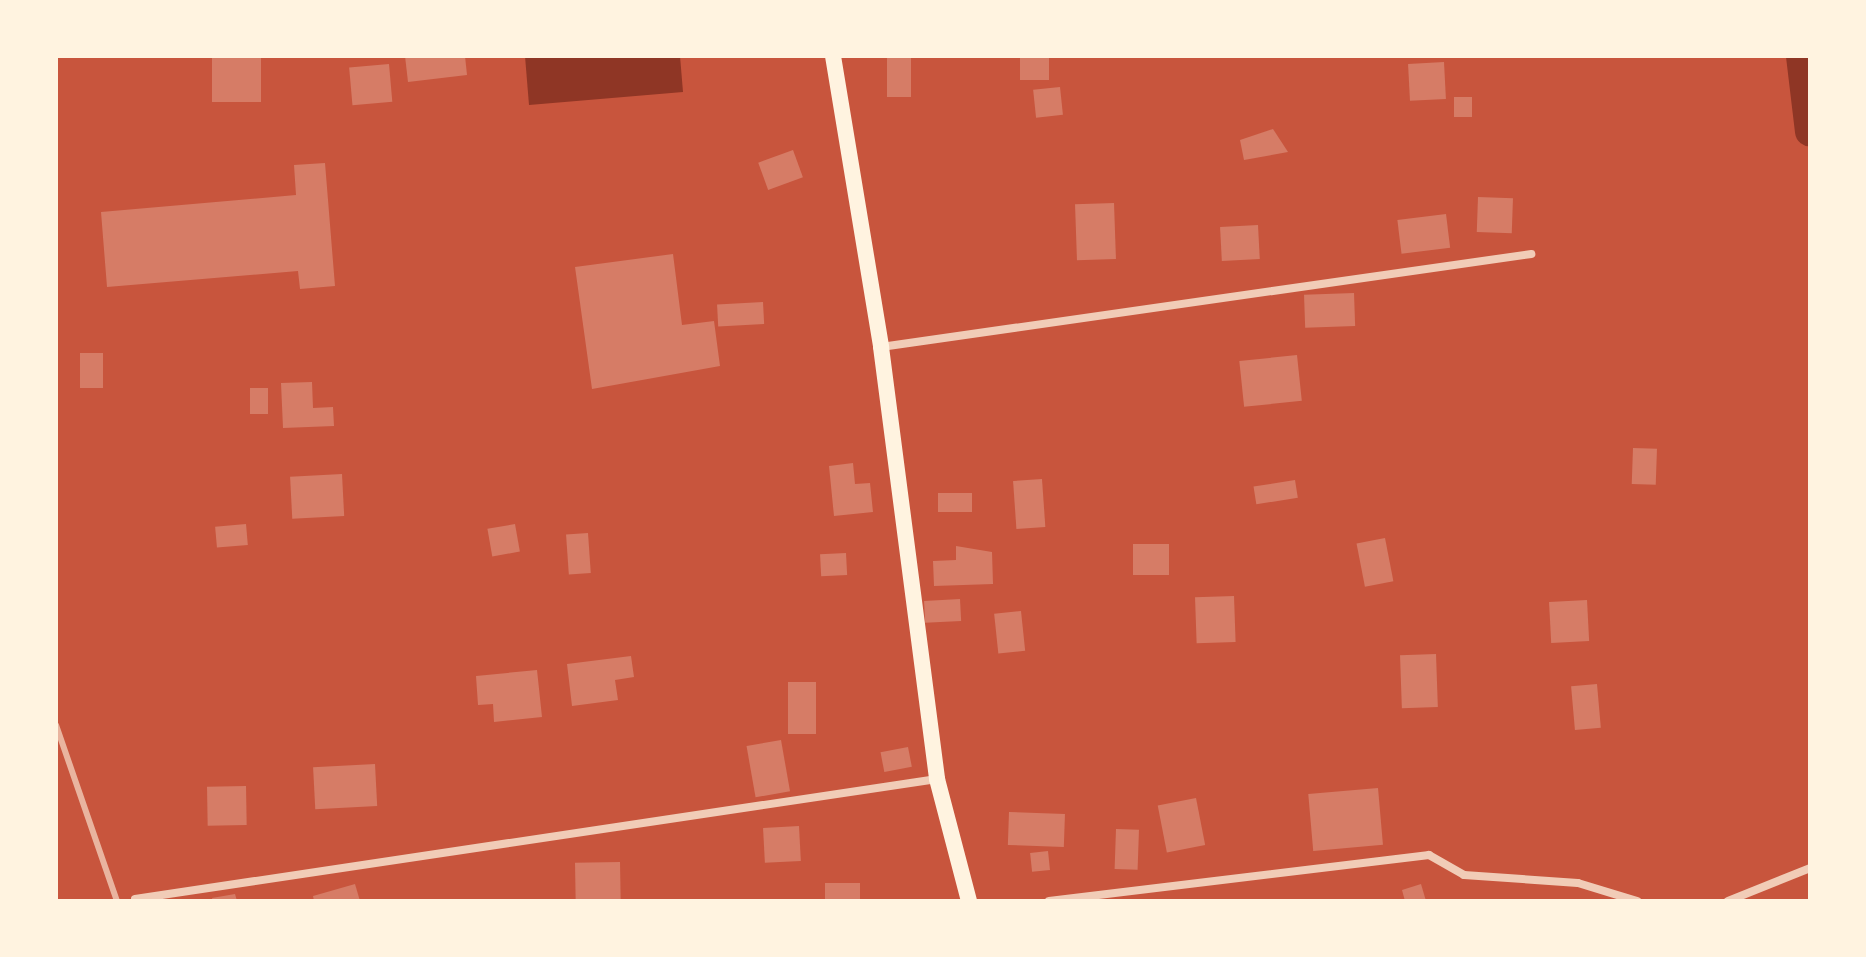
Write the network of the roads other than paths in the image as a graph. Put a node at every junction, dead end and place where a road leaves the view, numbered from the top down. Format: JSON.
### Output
{"nodes":[{"id":1,"x":833,"y":56,"type":"edge"},
{"id":2,"x":1531,"y":254,"type":"dead end"},
{"id":3,"x":881,"y":347,"type":"junction"},
{"id":4,"x":937,"y":779,"type":"junction"},
{"id":5,"x":1810,"y":868,"type":"edge"},
{"id":6,"x":135,"y":899,"type":"dead end"},
{"id":7,"x":969,"y":901,"type":"edge"},
{"id":8,"x":1049,"y":901,"type":"edge"},
{"id":9,"x":1637,"y":901,"type":"edge"},
{"id":10,"x":1728,"y":901,"type":"edge"}],
"edges":[{"from":1,"to":3,"type":"main road"},
{"from":2,"to":3,"type":"street"},
{"from":3,"to":4,"type":"main road"},
{"from":4,"to":6,"type":"street"},
{"from":4,"to":7,"type":"main road"},
{"from":5,"to":10,"type":"street"},
{"from":8,"to":9,"type":"street"}]}
